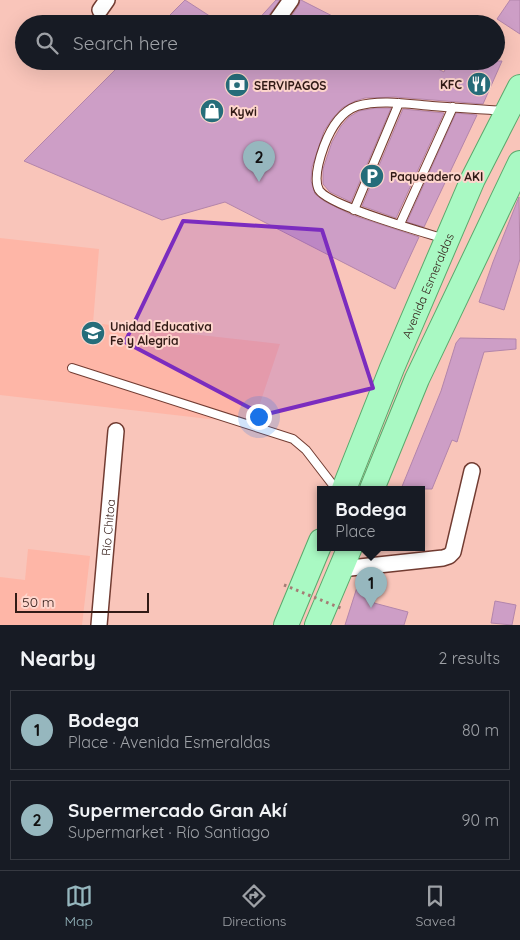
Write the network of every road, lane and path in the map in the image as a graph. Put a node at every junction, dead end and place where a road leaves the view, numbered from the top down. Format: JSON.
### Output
{"nodes":[{"id":1,"x":291,"y":0,"type":"edge"},
{"id":2,"x":280,"y":15,"type":"edge"},
{"id":3,"x":520,"y":87,"type":"edge"},
{"id":4,"x":399,"y":103,"type":"junction"},
{"id":5,"x":453,"y":108,"type":"junction"},
{"id":6,"x":508,"y":112,"type":"junction"},
{"id":7,"x":520,"y":163,"type":"edge"},
{"id":8,"x":354,"y":210,"type":"junction"},
{"id":9,"x":400,"y":224,"type":"junction"},
{"id":10,"x":447,"y":240,"type":"junction"},
{"id":11,"x":72,"y":368,"type":"dead end"},
{"id":12,"x":392,"y":368,"type":"junction"},
{"id":13,"x":417,"y":379,"type":"junction"},
{"id":14,"x":116,"y":431,"type":"dead end"},
{"id":15,"x":472,"y":470,"type":"dead end"},
{"id":16,"x":334,"y":486,"type":"edge"},
{"id":17,"x":345,"y":486,"type":"edge"},
{"id":18,"x":373,"y":486,"type":"edge"},
{"id":19,"x":317,"y":551,"type":"edge"},
{"id":20,"x":348,"y":551,"type":"edge"},
{"id":21,"x":341,"y":569,"type":"junction"},
{"id":22,"x":284,"y":585,"type":"dead end"},
{"id":23,"x":343,"y":609,"type":"dead end"},
{"id":24,"x":99,"y":625,"type":"edge"},
{"id":25,"x":286,"y":625,"type":"edge"},
{"id":26,"x":317,"y":625,"type":"edge"}],
"edges":[{"from":1,"to":2,"type":"street"},
{"from":3,"to":6,"type":"main road","name":"Avenida Esmeraldas"},
{"from":4,"to":5,"type":"lane"},
{"from":4,"to":8,"type":"lane"},
{"from":4,"to":8,"type":"lane"},
{"from":5,"to":6,"type":"lane"},
{"from":5,"to":9,"type":"lane"},
{"from":6,"to":10,"type":"main road","name":"Avenida Esmeraldas"},
{"from":7,"to":13,"type":"main road"},
{"from":8,"to":9,"type":"lane"},
{"from":9,"to":10,"type":"lane"},
{"from":10,"to":12,"type":"main road","name":"Avenida Esmeraldas"},
{"from":11,"to":16,"type":"lane"},
{"from":12,"to":13,"type":"main road"},
{"from":12,"to":17,"type":"main road","name":"Avenida Esmeraldas"},
{"from":13,"to":18,"type":"main road"},
{"from":14,"to":24,"type":"street","name":"Río Chitoa"},
{"from":15,"to":21,"type":"street"},
{"from":19,"to":25,"type":"main road"},
{"from":20,"to":21,"type":"main road"},
{"from":21,"to":26,"type":"main road"},
{"from":22,"to":23,"type":"path","bridge":true}]}
